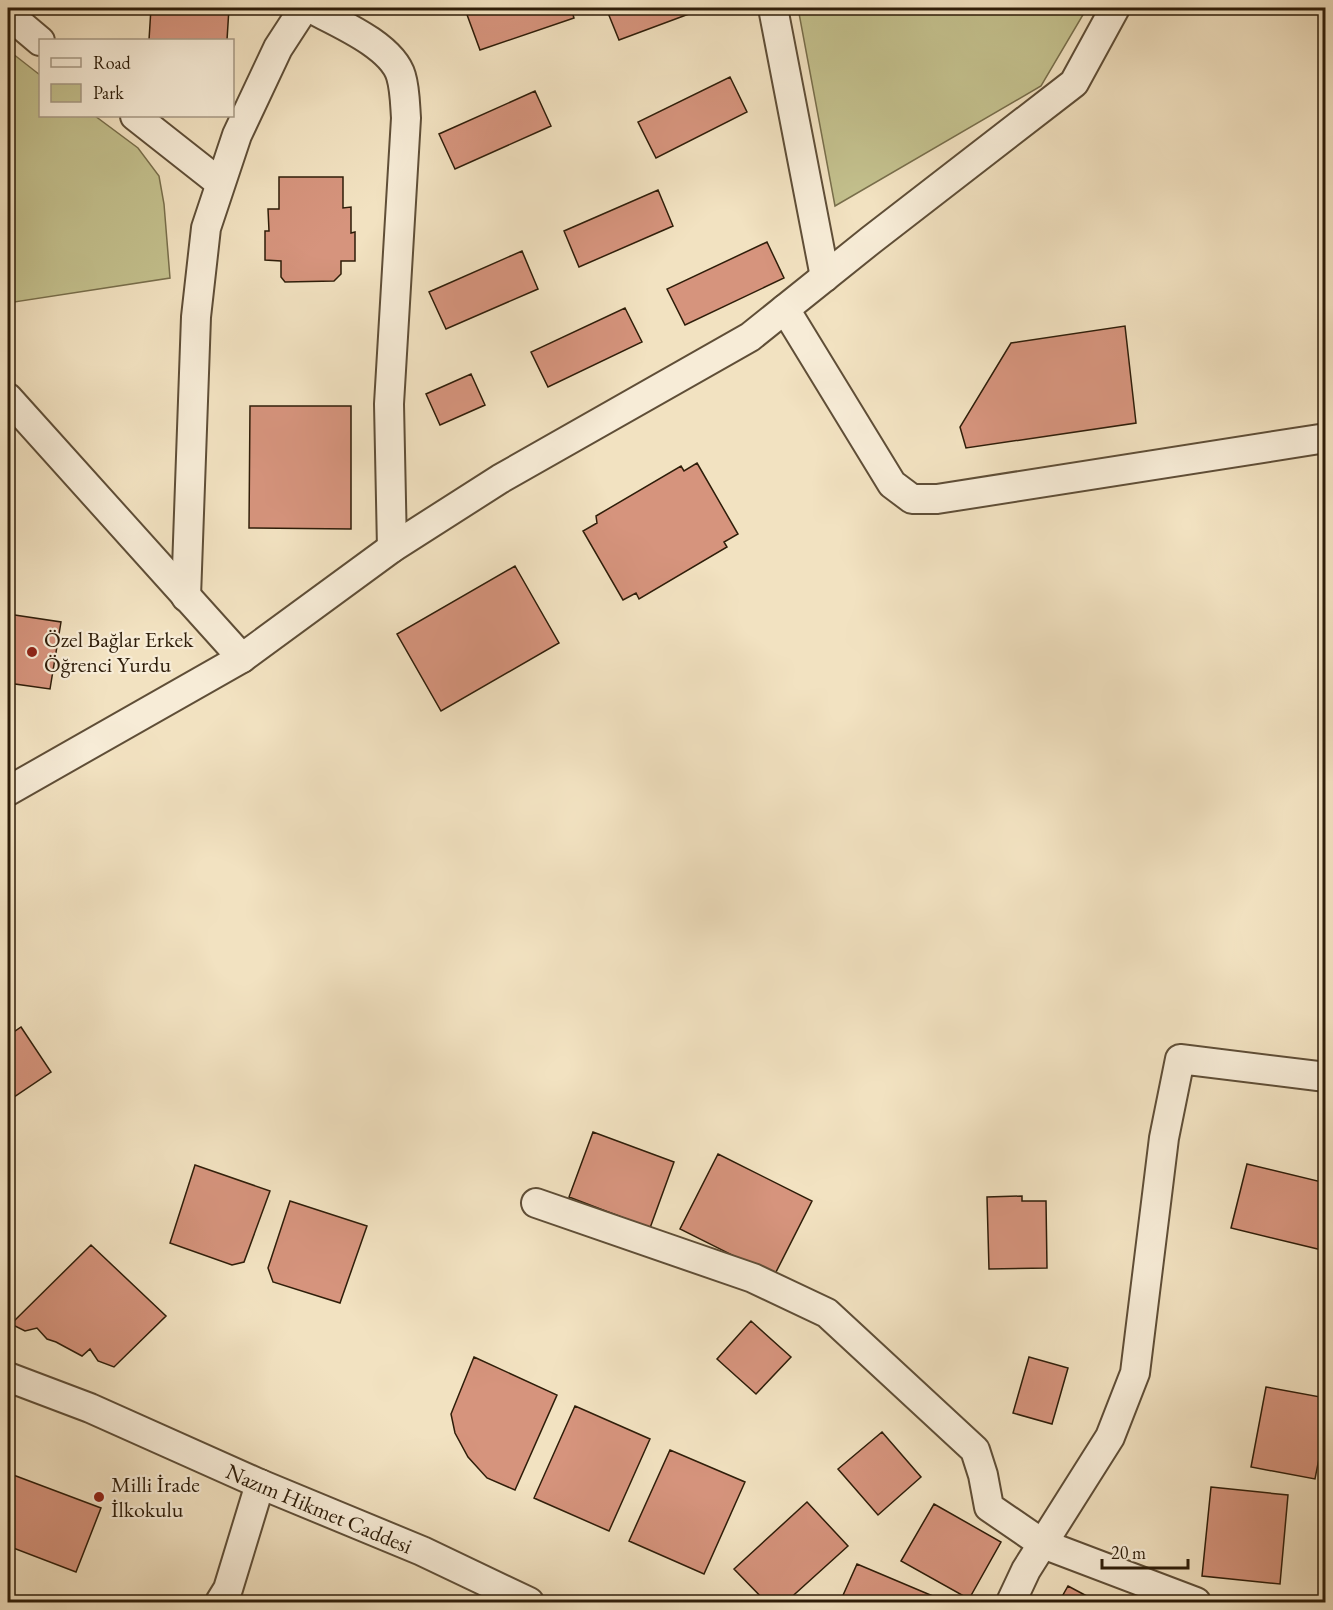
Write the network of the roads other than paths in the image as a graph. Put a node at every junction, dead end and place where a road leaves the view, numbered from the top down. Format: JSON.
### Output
{"nodes":[{"id":1,"x":304,"y":8,"type":"edge"},
{"id":2,"x":310,"y":8,"type":"edge"},
{"id":3,"x":772,"y":8,"type":"edge"},
{"id":4,"x":1116,"y":8,"type":"edge"},
{"id":5,"x":8,"y":14,"type":"edge"},
{"id":6,"x":39,"y":40,"type":"edge"},
{"id":7,"x":136,"y":117,"type":"edge"},
{"id":8,"x":220,"y":183,"type":"junction"},
{"id":9,"x":825,"y":277,"type":"junction"},
{"id":10,"x":785,"y":309,"type":"junction"},
{"id":11,"x":8,"y":398,"type":"edge"},
{"id":12,"x":1326,"y":438,"type":"edge"},
{"id":13,"x":392,"y":548,"type":"junction"},
{"id":14,"x":186,"y":597,"type":"junction"},
{"id":15,"x":242,"y":658,"type":"junction"},
{"id":16,"x":8,"y":792,"type":"edge"},
{"id":17,"x":1326,"y":1077,"type":"edge"},
{"id":18,"x":536,"y":1203,"type":"dead end"},
{"id":19,"x":8,"y":1377,"type":"edge"},
{"id":20,"x":260,"y":1484,"type":"junction"},
{"id":21,"x":1043,"y":1544,"type":"junction"},
{"id":22,"x":220,"y":1602,"type":"edge"},
{"id":23,"x":529,"y":1602,"type":"edge"},
{"id":24,"x":1011,"y":1602,"type":"edge"},
{"id":25,"x":1196,"y":1602,"type":"edge"}],
"edges":[{"from":1,"to":8,"type":"street"},
{"from":2,"to":13,"type":"street"},
{"from":3,"to":9,"type":"street"},
{"from":4,"to":9,"type":"street"},
{"from":5,"to":6,"type":"street"},
{"from":7,"to":8,"type":"street"},
{"from":8,"to":14,"type":"street"},
{"from":9,"to":10,"type":"street"},
{"from":10,"to":12,"type":"street"},
{"from":10,"to":13,"type":"street"},
{"from":11,"to":14,"type":"street"},
{"from":13,"to":15,"type":"street"},
{"from":14,"to":15,"type":"street"},
{"from":15,"to":16,"type":"street"},
{"from":17,"to":21,"type":"street"},
{"from":18,"to":21,"type":"street"},
{"from":19,"to":20,"type":"street","name":"Nazım Hikmet Caddesi"},
{"from":20,"to":22,"type":"street"},
{"from":20,"to":23,"type":"street","name":"Nazım Hikmet Caddesi"},
{"from":21,"to":24,"type":"street"},
{"from":21,"to":25,"type":"street"}]}
